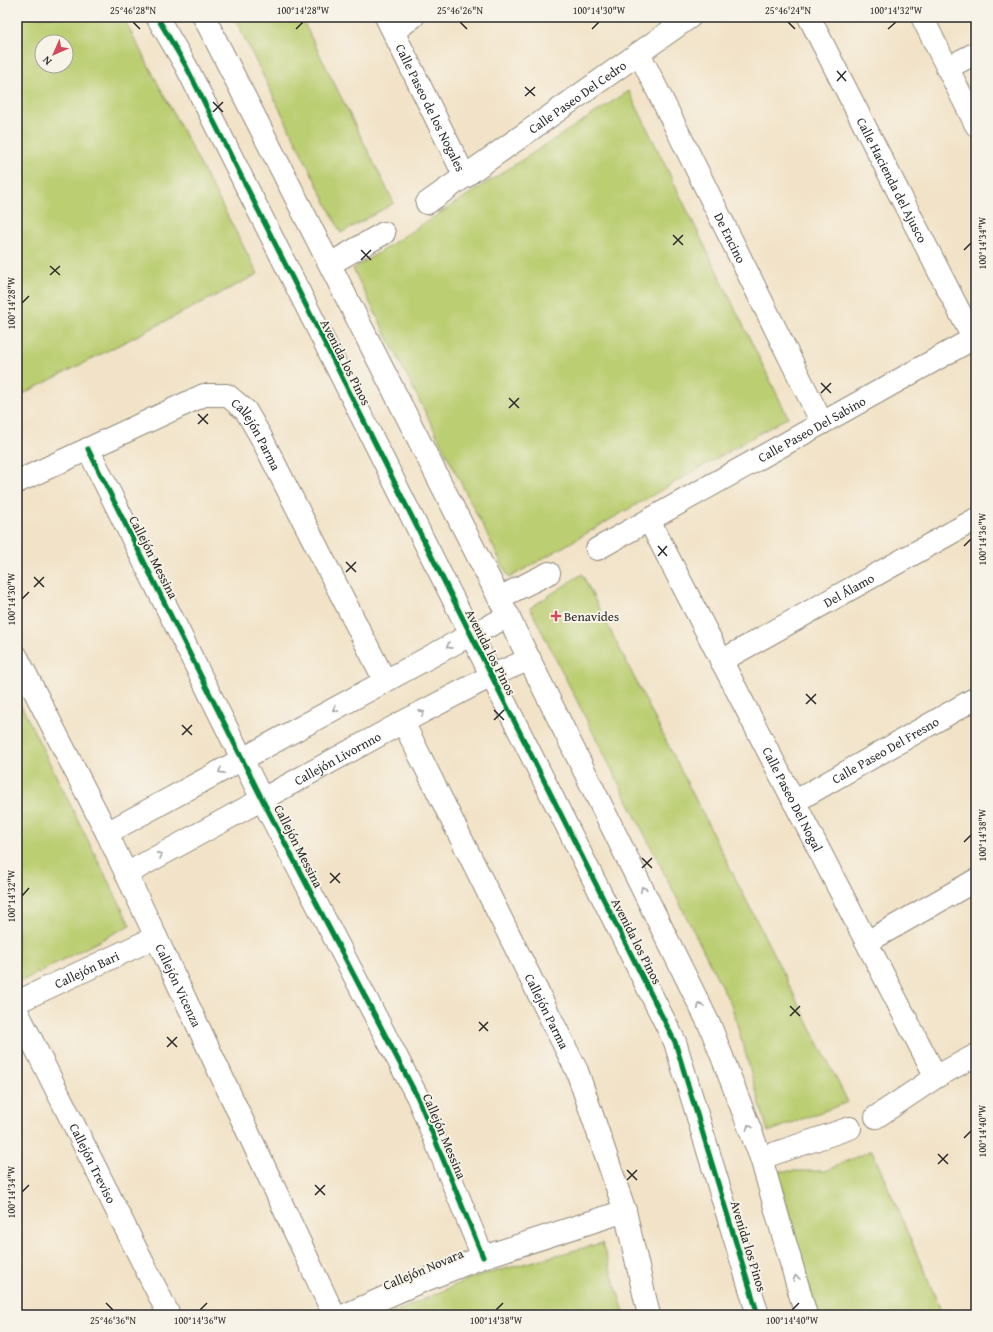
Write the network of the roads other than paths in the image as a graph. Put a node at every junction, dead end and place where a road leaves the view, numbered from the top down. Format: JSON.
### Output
{"nodes":[{"id":1,"x":157,"y":17,"type":"edge"},
{"id":2,"x":204,"y":17,"type":"edge"},
{"id":3,"x":413,"y":17,"type":"edge"},
{"id":4,"x":690,"y":17,"type":"edge"},
{"id":5,"x":809,"y":17,"type":"edge"},
{"id":6,"x":922,"y":17,"type":"edge"},
{"id":7,"x":390,"y":24,"type":"edge"},
{"id":8,"x":639,"y":53,"type":"junction"},
{"id":9,"x":976,"y":53,"type":"edge"},
{"id":10,"x":948,"y":68,"type":"junction"},
{"id":11,"x":976,"y":125,"type":"edge"},
{"id":12,"x":465,"y":177,"type":"junction"},
{"id":13,"x":427,"y":203,"type":"dead end"},
{"id":14,"x":384,"y":233,"type":"dead end"},
{"id":15,"x":330,"y":264,"type":"junction"},
{"id":16,"x":975,"y":340,"type":"edge"},
{"id":17,"x":822,"y":423,"type":"junction"},
{"id":18,"x":88,"y":449,"type":"junction"},
{"id":19,"x":17,"y":482,"type":"edge"},
{"id":20,"x":976,"y":519,"type":"edge"},
{"id":21,"x":649,"y":520,"type":"junction"},
{"id":22,"x":597,"y":549,"type":"dead end"},
{"id":23,"x":549,"y":573,"type":"dead end"},
{"id":24,"x":504,"y":607,"type":"junction"},
{"id":25,"x":470,"y":635,"type":"junction"},
{"id":26,"x":17,"y":657,"type":"edge"},
{"id":27,"x":530,"y":659,"type":"junction"},
{"id":28,"x":721,"y":661,"type":"junction"},
{"id":29,"x":491,"y":676,"type":"junction"},
{"id":30,"x":385,"y":681,"type":"junction"},
{"id":31,"x":976,"y":698,"type":"edge"},
{"id":32,"x":403,"y":722,"type":"junction"},
{"id":33,"x":243,"y":759,"type":"junction"},
{"id":34,"x":262,"y":798,"type":"junction"},
{"id":35,"x":794,"y":802,"type":"junction"},
{"id":36,"x":107,"y":832,"type":"junction"},
{"id":37,"x":126,"y":874,"type":"junction"},
{"id":38,"x":976,"y":880,"type":"edge"},
{"id":39,"x":156,"y":937,"type":"junction"},
{"id":40,"x":867,"y":942,"type":"junction"},
{"id":41,"x":17,"y":1002,"type":"edge"},
{"id":42,"x":17,"y":1011,"type":"edge"},
{"id":43,"x":976,"y":1056,"type":"edge"},
{"id":44,"x":936,"y":1077,"type":"junction"},
{"id":45,"x":876,"y":1117,"type":"dead end"},
{"id":46,"x":850,"y":1128,"type":"dead end"},
{"id":47,"x":761,"y":1158,"type":"junction"},
{"id":48,"x":626,"y":1211,"type":"junction"},
{"id":49,"x":483,"y":1257,"type":"junction"},
{"id":50,"x":169,"y":1315,"type":"edge"},
{"id":51,"x":334,"y":1315,"type":"edge"},
{"id":52,"x":345,"y":1315,"type":"edge"},
{"id":53,"x":649,"y":1315,"type":"edge"},
{"id":54,"x":758,"y":1315,"type":"edge"},
{"id":55,"x":806,"y":1315,"type":"edge"}],
"edges":[{"from":1,"to":25,"type":"street","name":"Avenida los Pinos"},
{"from":2,"to":15,"type":"street"},
{"from":3,"to":7,"type":"street"},
{"from":4,"to":8,"type":"street","name":"Calle Paseo Del Cedro"},
{"from":5,"to":16,"type":"street","name":"Calle Hacienda del Ajusco"},
{"from":6,"to":10,"type":"street"},
{"from":7,"to":12,"type":"street","name":"Calle Paseo de los Nogales"},
{"from":8,"to":12,"type":"street","name":"Calle Paseo Del Cedro"},
{"from":8,"to":17,"type":"street","name":"De Encino"},
{"from":9,"to":10,"type":"street"},
{"from":10,"to":11,"type":"street"},
{"from":12,"to":13,"type":"street","name":"Calle Paseo Del Cedro"},
{"from":14,"to":15,"type":"street"},
{"from":15,"to":24,"type":"street"},
{"from":16,"to":17,"type":"street","name":"Calle Paseo Del Sabino"},
{"from":17,"to":21,"type":"street","name":"Calle Paseo Del Sabino"},
{"from":18,"to":19,"type":"street","name":"Callejón Parma"},
{"from":18,"to":30,"type":"street","name":"Callejón Parma"},
{"from":18,"to":33,"type":"street","name":"Callejón Messina"},
{"from":20,"to":28,"type":"street","name":"Del Álamo"},
{"from":21,"to":22,"type":"street","name":"Calle Paseo Del Sabino"},
{"from":21,"to":28,"type":"street","name":"Calle Paseo Del Nogal"},
{"from":23,"to":24,"type":"street"},
{"from":24,"to":25,"type":"street"},
{"from":24,"to":27,"type":"street"},
{"from":25,"to":29,"type":"street","name":"Avenida los Pinos"},
{"from":25,"to":30,"type":"street","one_way":true},
{"from":26,"to":36,"type":"street","name":"Callejón Vicenza"},
{"from":27,"to":29,"type":"street","name":"Callejón Livornno"},
{"from":47,"to":27,"type":"street","one_way":true},
{"from":28,"to":35,"type":"street","name":"Calle Paseo Del Nogal"},
{"from":32,"to":29,"type":"street","name":"Callejón Livornno","one_way":true},
{"from":29,"to":54,"type":"street","name":"Avenida los Pinos"},
{"from":30,"to":33,"type":"street","one_way":true},
{"from":31,"to":35,"type":"street","name":"Calle Paseo Del Fresno"},
{"from":32,"to":34,"type":"street","name":"Callejón Livornno"},
{"from":32,"to":48,"type":"street","name":"Callejón Parma"},
{"from":33,"to":34,"type":"street","name":"Callejón Messina"},
{"from":33,"to":36,"type":"street","one_way":true},
{"from":37,"to":34,"type":"street","name":"Callejón Livornno","one_way":true},
{"from":34,"to":49,"type":"street","name":"Callejón Messina"},
{"from":35,"to":40,"type":"street","name":"Calle Paseo Del Nogal"},
{"from":36,"to":37,"type":"street","name":"Callejón Vicenza"},
{"from":37,"to":39,"type":"street","name":"Callejón Vicenza"},
{"from":38,"to":40,"type":"street"},
{"from":39,"to":41,"type":"street","name":"Callejón Bari"},
{"from":39,"to":51,"type":"street","name":"Callejón Vicenza"},
{"from":40,"to":44,"type":"street","name":"Calle Paseo Del Nogal"},
{"from":42,"to":50,"type":"street","name":"Callejón Treviso"},
{"from":43,"to":44,"type":"street"},
{"from":44,"to":45,"type":"street"},
{"from":46,"to":47,"type":"street"},
{"from":55,"to":47,"type":"street","one_way":true},
{"from":48,"to":49,"type":"street","name":"Callejón Novara"},
{"from":48,"to":53,"type":"street","name":"Callejón Parma"},
{"from":49,"to":52,"type":"street","name":"Callejón Novara"}]}
